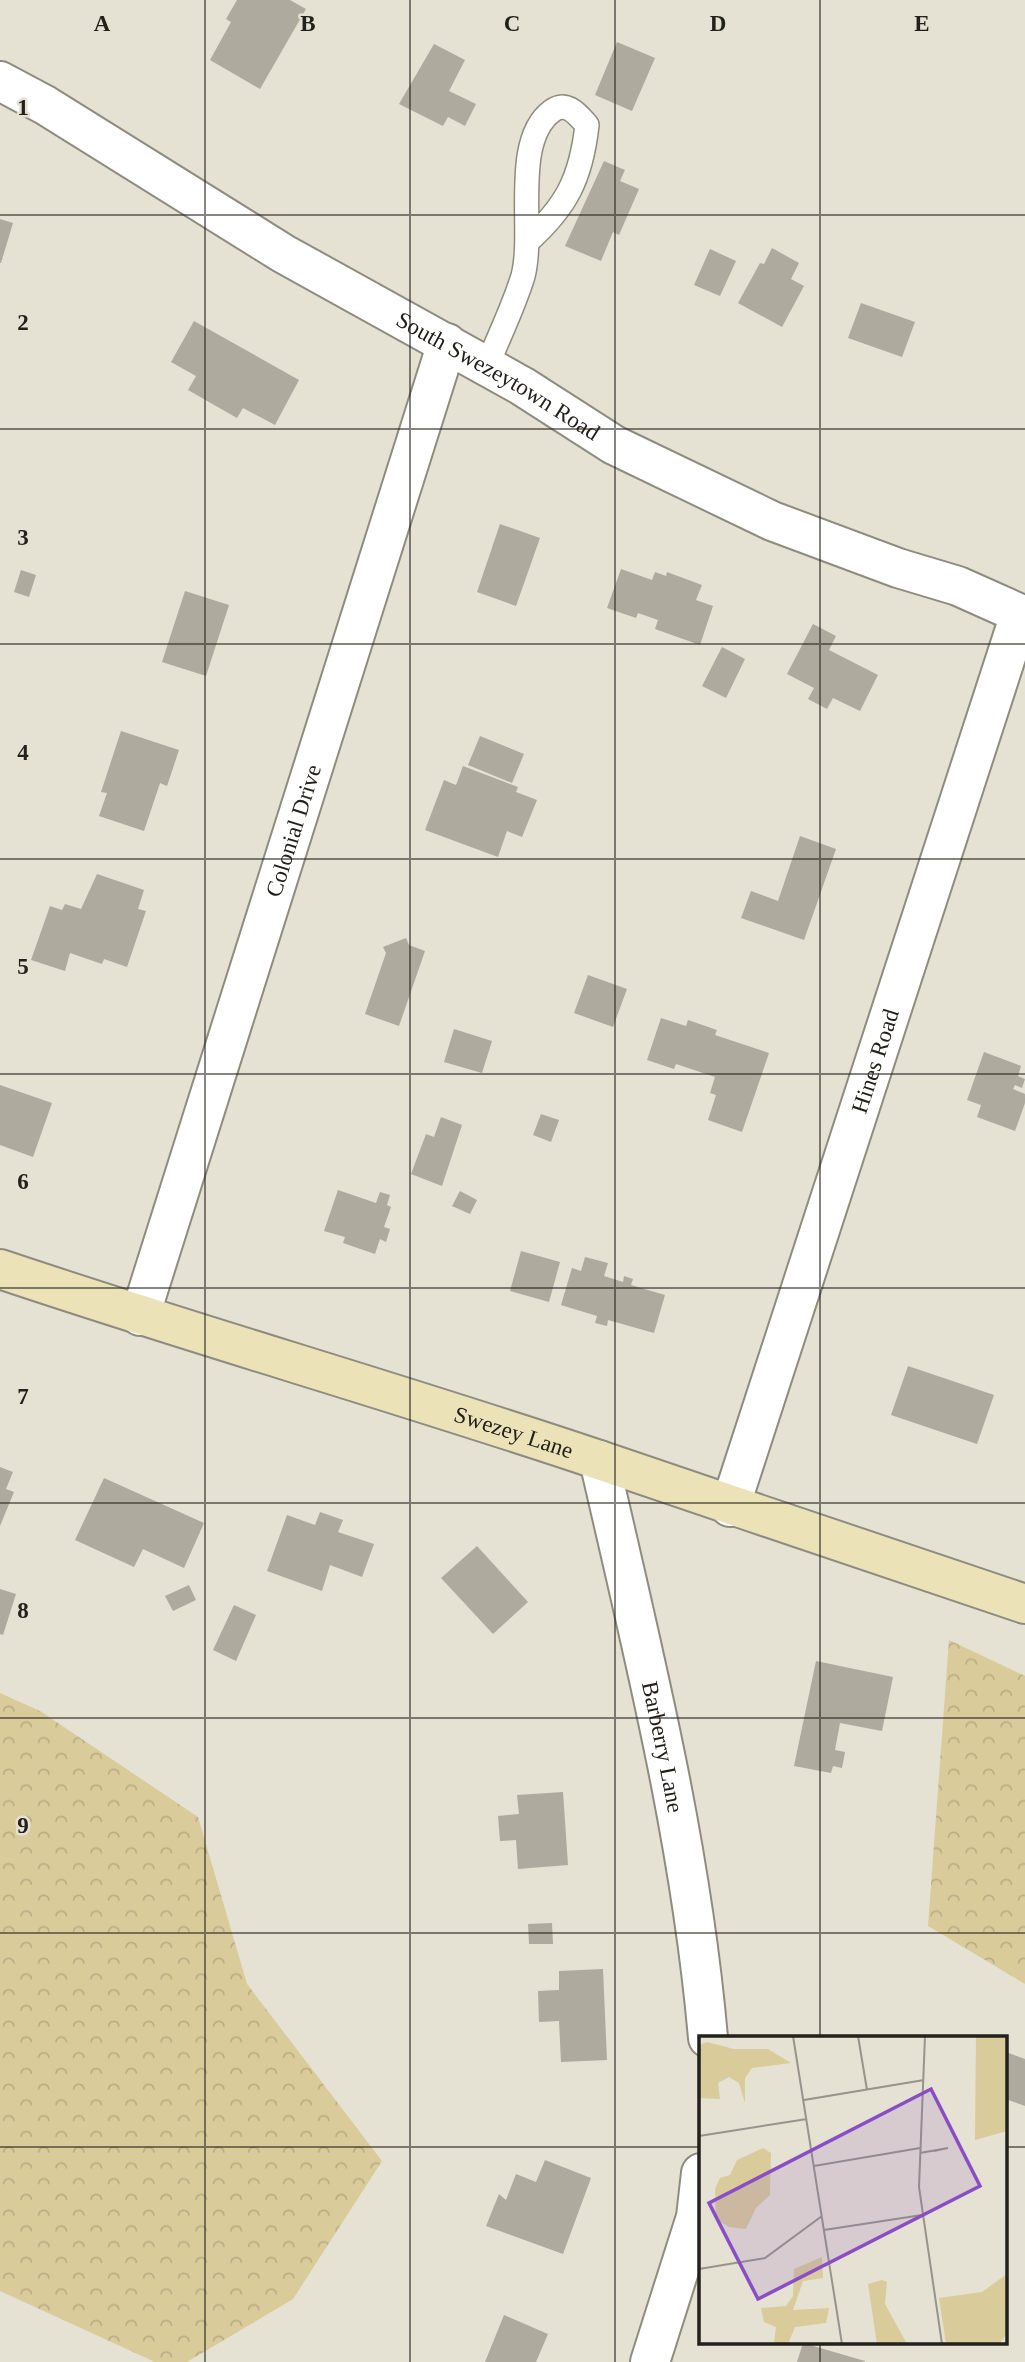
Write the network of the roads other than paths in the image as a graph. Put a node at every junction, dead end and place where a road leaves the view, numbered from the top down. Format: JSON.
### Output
{"nodes":[{"id":1,"x":0,"y":80,"type":"edge"},
{"id":2,"x":527,"y":243,"type":"junction"},
{"id":3,"x":447,"y":343,"type":"junction"},
{"id":4,"x":487,"y":366,"type":"junction"},
{"id":5,"x":1022,"y":615,"type":"edge"},
{"id":6,"x":0,"y":1269,"type":"edge"},
{"id":7,"x":140,"y":1316,"type":"junction"},
{"id":8,"x":599,"y":1460,"type":"junction"},
{"id":9,"x":730,"y":1507,"type":"junction"},
{"id":10,"x":1025,"y":1604,"type":"edge"},
{"id":11,"x":708,"y":2036,"type":"edge"},
{"id":12,"x":699,"y":2191,"type":"edge"},
{"id":13,"x":650,"y":2362,"type":"edge"}],
"edges":[{"from":1,"to":3,"type":"street","name":"South Swezeytown Road"},
{"from":2,"to":2,"type":"lane"},
{"from":2,"to":4,"type":"lane"},
{"from":3,"to":4,"type":"street","name":"South Swezeytown Road"},
{"from":3,"to":7,"type":"street","name":"Colonial Drive"},
{"from":4,"to":5,"type":"street","name":"South Swezeytown Road"},
{"from":5,"to":9,"type":"street","name":"Hines Road"},
{"from":6,"to":7,"type":"street","name":"Swezey Lane"},
{"from":7,"to":8,"type":"street","name":"Swezey Lane"},
{"from":8,"to":9,"type":"street","name":"Swezey Lane"},
{"from":8,"to":11,"type":"street","name":"Barberry Lane"},
{"from":9,"to":10,"type":"street","name":"Swezey Lane"},
{"from":12,"to":13,"type":"street"}]}
